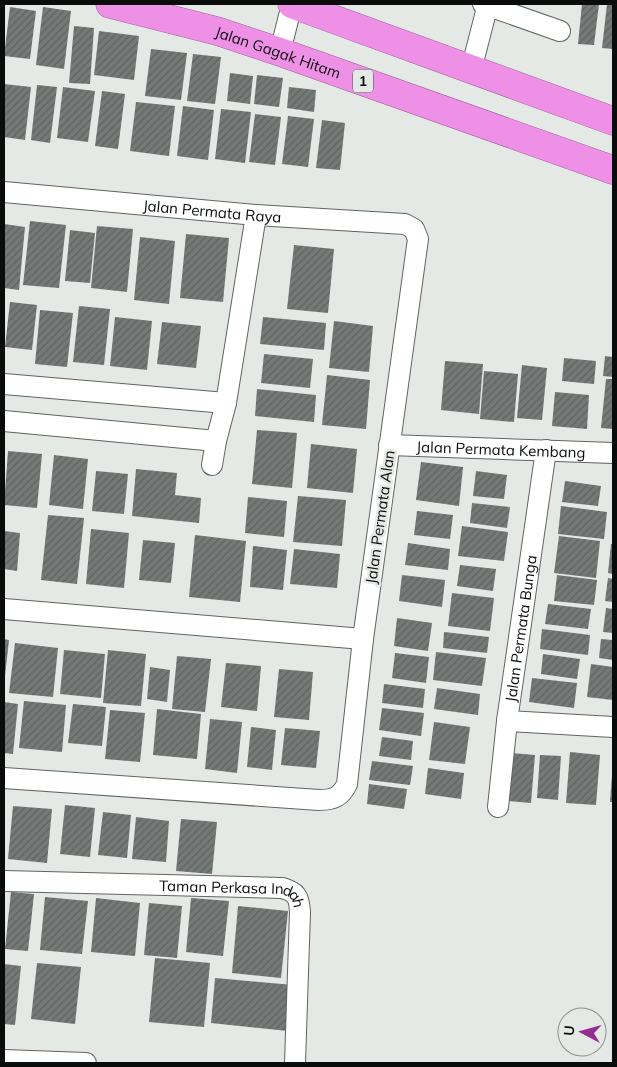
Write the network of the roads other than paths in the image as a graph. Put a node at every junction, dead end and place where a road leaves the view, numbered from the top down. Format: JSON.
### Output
{"nodes":[{"id":1,"x":110,"y":4,"type":"edge"},
{"id":2,"x":292,"y":4,"type":"edge"},
{"id":3,"x":486,"y":4,"type":"edge"},
{"id":4,"x":560,"y":31,"type":"dead end"},
{"id":5,"x":280,"y":52,"type":"junction"},
{"id":6,"x":471,"y":70,"type":"junction"},
{"id":7,"x":613,"y":121,"type":"edge"},
{"id":8,"x":613,"y":170,"type":"edge"},
{"id":9,"x":4,"y":192,"type":"edge"},
{"id":10,"x":256,"y":214,"type":"junction"},
{"id":11,"x":417,"y":234,"type":"joint"},
{"id":12,"x":4,"y":384,"type":"edge"},
{"id":13,"x":226,"y":403,"type":"junction"},
{"id":14,"x":4,"y":421,"type":"edge"},
{"id":15,"x":216,"y":441,"type":"junction"},
{"id":16,"x":389,"y":445,"type":"junction"},
{"id":17,"x":546,"y":450,"type":"junction"},
{"id":18,"x":613,"y":453,"type":"edge"},
{"id":19,"x":212,"y":465,"type":"dead end"},
{"id":20,"x":4,"y":609,"type":"edge"},
{"id":21,"x":363,"y":639,"type":"junction"},
{"id":22,"x":507,"y":721,"type":"junction"},
{"id":23,"x":613,"y":727,"type":"edge"},
{"id":24,"x":4,"y":778,"type":"edge"},
{"id":25,"x":498,"y":807,"type":"dead end"},
{"id":26,"x":4,"y":881,"type":"edge"},
{"id":27,"x":4,"y":1060,"type":"edge"},
{"id":28,"x":86,"y":1063,"type":"edge"},
{"id":29,"x":296,"y":1063,"type":"edge"}],
"edges":[{"from":1,"to":5,"type":"highway","name":"Jalan Gagak Hitam","number":"1"},
{"from":2,"to":5,"type":"street"},
{"from":2,"to":6,"type":"highway"},
{"from":3,"to":4,"type":"street"},
{"from":3,"to":6,"type":"street"},
{"from":5,"to":8,"type":"highway","name":"Jalan Gagak Hitam","number":"1"},
{"from":6,"to":7,"type":"highway"},
{"from":9,"to":10,"type":"street","name":"Jalan Permata Raya"},
{"from":10,"to":11,"type":"street","name":"Jalan Permata Raya"},
{"from":10,"to":13,"type":"street"},
{"from":11,"to":16,"type":"street","name":"Jalan Permata Alan"},
{"from":12,"to":13,"type":"street"},
{"from":13,"to":15,"type":"street"},
{"from":14,"to":15,"type":"street"},
{"from":15,"to":19,"type":"street"},
{"from":16,"to":17,"type":"street","name":"Jalan Permata Kembang"},
{"from":16,"to":21,"type":"street","name":"Jalan Permata Alan"},
{"from":17,"to":18,"type":"street","name":"Jalan Permata Kembang"},
{"from":17,"to":22,"type":"street","name":"Jalan Permata Bunga"},
{"from":20,"to":21,"type":"street"},
{"from":21,"to":24,"type":"street","name":"Jalan Permata Alan"},
{"from":22,"to":23,"type":"street"},
{"from":22,"to":25,"type":"street","name":"Jalan Permata Bunga"},
{"from":26,"to":29,"type":"street","name":"Taman Perkasa Indah"},
{"from":27,"to":28,"type":"street"}]}
